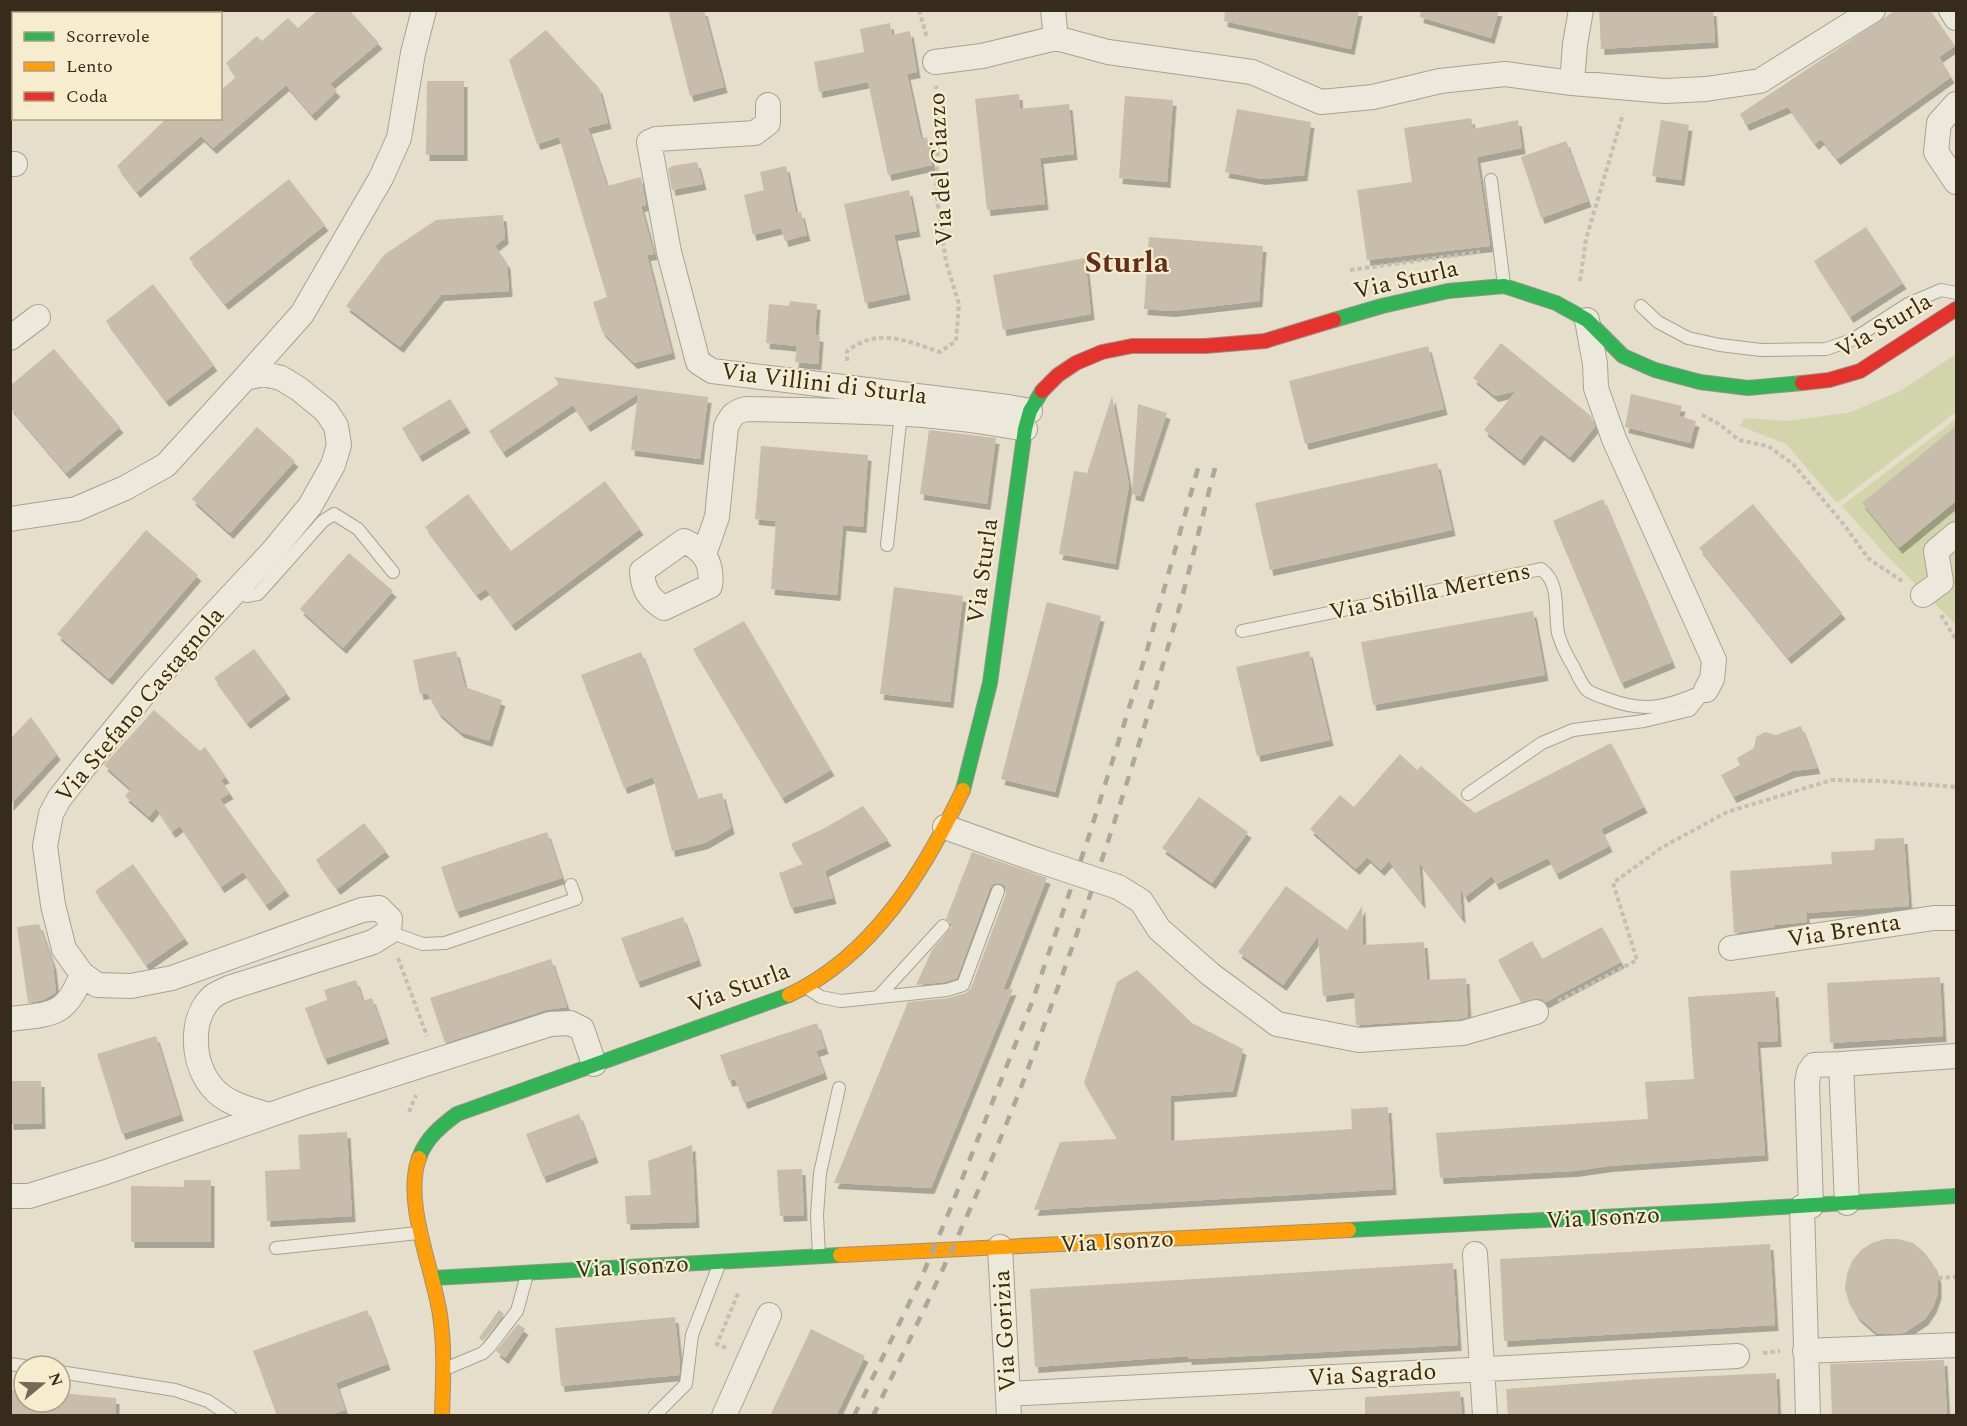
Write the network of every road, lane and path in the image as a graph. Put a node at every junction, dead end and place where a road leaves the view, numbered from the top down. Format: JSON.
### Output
{"nodes":[{"id":1,"x":424,"y":10,"type":"edge"},
{"id":2,"x":919,"y":10,"type":"edge"},
{"id":3,"x":1053,"y":10,"type":"edge"},
{"id":4,"x":1581,"y":10,"type":"edge"},
{"id":5,"x":1873,"y":10,"type":"edge"},
{"id":6,"x":1951,"y":10,"type":"edge"},
{"id":7,"x":1956,"y":18,"type":"edge"},
{"id":8,"x":1056,"y":38,"type":"junction"},
{"id":9,"x":935,"y":62,"type":"junction"},
{"id":10,"x":1572,"y":83,"type":"junction"},
{"id":11,"x":1631,"y":88,"type":"junction"},
{"id":12,"x":1956,"y":104,"type":"edge"},
{"id":13,"x":768,"y":105,"type":"dead end"},
{"id":14,"x":1491,"y":180,"type":"dead end"},
{"id":15,"x":1956,"y":182,"type":"edge"},
{"id":16,"x":1498,"y":249,"type":"junction"},
{"id":17,"x":1350,"y":270,"type":"dead end"},
{"id":18,"x":1504,"y":286,"type":"junction"},
{"id":19,"x":1578,"y":291,"type":"dead end"},
{"id":20,"x":1956,"y":293,"type":"edge"},
{"id":21,"x":1641,"y":306,"type":"dead end"},
{"id":22,"x":1956,"y":309,"type":"edge"},
{"id":23,"x":38,"y":317,"type":"dead end"},
{"id":24,"x":1587,"y":320,"type":"junction"},
{"id":25,"x":10,"y":338,"type":"edge"},
{"id":26,"x":847,"y":369,"type":"dead end"},
{"id":27,"x":245,"y":378,"type":"junction"},
{"id":28,"x":902,"y":413,"type":"junction"},
{"id":29,"x":1701,"y":415,"type":"dead end"},
{"id":30,"x":1028,"y":420,"type":"junction"},
{"id":31,"x":10,"y":519,"type":"edge"},
{"id":32,"x":1956,"y":534,"type":"edge"},
{"id":33,"x":887,"y":545,"type":"dead end"},
{"id":34,"x":704,"y":554,"type":"dead end"},
{"id":35,"x":1869,"y":559,"type":"dead end"},
{"id":36,"x":393,"y":572,"type":"dead end"},
{"id":37,"x":1940,"y":588,"type":"edge"},
{"id":38,"x":236,"y":591,"type":"junction"},
{"id":39,"x":1943,"y":617,"type":"dead end"},
{"id":40,"x":1242,"y":631,"type":"dead end"},
{"id":41,"x":1956,"y":640,"type":"edge"},
{"id":42,"x":1706,"y":690,"type":"junction"},
{"id":43,"x":1956,"y":787,"type":"edge"},
{"id":44,"x":1468,"y":794,"type":"dead end"},
{"id":45,"x":945,"y":827,"type":"junction"},
{"id":46,"x":571,"y":885,"type":"dead end"},
{"id":47,"x":998,"y":891,"type":"dead end"},
{"id":48,"x":1956,"y":918,"type":"edge"},
{"id":49,"x":943,"y":926,"type":"dead end"},
{"id":50,"x":389,"y":933,"type":"junction"},
{"id":51,"x":1731,"y":948,"type":"dead end"},
{"id":52,"x":82,"y":974,"type":"junction"},
{"id":53,"x":806,"y":987,"type":"junction"},
{"id":54,"x":879,"y":996,"type":"junction"},
{"id":55,"x":1536,"y":1012,"type":"joint"},
{"id":56,"x":10,"y":1019,"type":"edge"},
{"id":57,"x":1956,"y":1056,"type":"edge"},
{"id":58,"x":436,"y":1060,"type":"junction"},
{"id":59,"x":594,"y":1064,"type":"junction"},
{"id":60,"x":1841,"y":1064,"type":"junction"},
{"id":61,"x":840,"y":1088,"type":"dead end"},
{"id":62,"x":269,"y":1115,"type":"junction"},
{"id":63,"x":10,"y":1196,"type":"edge"},
{"id":64,"x":1956,"y":1196,"type":"edge"},
{"id":65,"x":1847,"y":1203,"type":"junction"},
{"id":66,"x":1806,"y":1206,"type":"junction"},
{"id":67,"x":419,"y":1233,"type":"junction"},
{"id":68,"x":1000,"y":1247,"type":"junction"},
{"id":69,"x":276,"y":1248,"type":"dead end"},
{"id":70,"x":1474,"y":1254,"type":"dead end"},
{"id":71,"x":819,"y":1257,"type":"junction"},
{"id":72,"x":720,"y":1262,"type":"junction"},
{"id":73,"x":527,"y":1273,"type":"junction"},
{"id":74,"x":1956,"y":1277,"type":"edge"},
{"id":75,"x":432,"y":1278,"type":"junction"},
{"id":76,"x":1938,"y":1278,"type":"dead end"},
{"id":77,"x":768,"y":1315,"type":"dead end"},
{"id":78,"x":1956,"y":1345,"type":"edge"},
{"id":79,"x":1805,"y":1351,"type":"junction"},
{"id":80,"x":1737,"y":1356,"type":"dead end"},
{"id":81,"x":444,"y":1369,"type":"junction"},
{"id":82,"x":1482,"y":1369,"type":"junction"},
{"id":83,"x":72,"y":1374,"type":"edge"},
{"id":84,"x":1009,"y":1405,"type":"edge"},
{"id":85,"x":230,"y":1416,"type":"edge"},
{"id":86,"x":442,"y":1416,"type":"edge"},
{"id":87,"x":654,"y":1416,"type":"edge"},
{"id":88,"x":724,"y":1416,"type":"edge"},
{"id":89,"x":1485,"y":1416,"type":"edge"},
{"id":90,"x":1809,"y":1416,"type":"edge"}],
"edges":[{"from":1,"to":27,"type":"street"},
{"from":2,"to":9,"type":"path","name":"Via del Ciazzo"},
{"from":3,"to":8,"type":"street"},
{"from":4,"to":10,"type":"street"},
{"from":5,"to":11,"type":"street"},
{"from":6,"to":7,"type":"street"},
{"from":8,"to":9,"type":"street"},
{"from":8,"to":10,"type":"street"},
{"from":9,"to":26,"type":"path","name":"Via del Ciazzo"},
{"from":10,"to":11,"type":"street"},
{"from":11,"to":19,"type":"path"},
{"from":12,"to":15,"type":"street"},
{"from":13,"to":30,"type":"street","name":"Via Villini di Sturla"},
{"from":14,"to":16,"type":"lane"},
{"from":16,"to":17,"type":"path"},
{"from":16,"to":18,"type":"lane"},
{"from":18,"to":24,"type":"street","name":"Via Sturla"},
{"from":18,"to":30,"type":"street","name":"Via Sturla"},
{"from":20,"to":21,"type":"lane"},
{"from":22,"to":24,"type":"street","name":"Via Sturla"},
{"from":23,"to":25,"type":"street"},
{"from":24,"to":42,"type":"street"},
{"from":27,"to":31,"type":"street"},
{"from":27,"to":38,"type":"street","name":"Via Stefano Castagnola"},
{"from":28,"to":30,"type":"street"},
{"from":28,"to":33,"type":"lane"},
{"from":28,"to":34,"type":"street"},
{"from":29,"to":35,"type":"path"},
{"from":30,"to":45,"type":"street","name":"Via Sturla"},
{"from":32,"to":37,"type":"street"},
{"from":36,"to":38,"type":"lane","name":"Via Stefano Castagnola"},
{"from":38,"to":52,"type":"street","name":"Via Stefano Castagnola"},
{"from":39,"to":41,"type":"path"},
{"from":40,"to":42,"type":"lane","name":"Via Sibilla Mertens"},
{"from":42,"to":44,"type":"lane"},
{"from":43,"to":55,"type":"path"},
{"from":45,"to":53,"type":"street","name":"Via Sturla"},
{"from":45,"to":55,"type":"street","bridge":true},
{"from":46,"to":50,"type":"lane"},
{"from":47,"to":54,"type":"lane"},
{"from":48,"to":51,"type":"street","name":"Via Brenta"},
{"from":49,"to":54,"type":"lane"},
{"from":50,"to":52,"type":"street"},
{"from":50,"to":58,"type":"path"},
{"from":50,"to":62,"type":"street"},
{"from":52,"to":56,"type":"street"},
{"from":53,"to":54,"type":"lane"},
{"from":53,"to":59,"type":"street","name":"Via Sturla"},
{"from":57,"to":60,"type":"street"},
{"from":58,"to":59,"type":"street"},
{"from":58,"to":62,"type":"street"},
{"from":59,"to":67,"type":"street","name":"Via Sturla"},
{"from":60,"to":65,"type":"street"},
{"from":60,"to":66,"type":"street"},
{"from":61,"to":71,"type":"lane"},
{"from":62,"to":63,"type":"street"},
{"from":64,"to":65,"type":"street","name":"Via Isonzo"},
{"from":65,"to":66,"type":"street","name":"Via Isonzo"},
{"from":66,"to":68,"type":"street","name":"Via Isonzo"},
{"from":66,"to":79,"type":"street"},
{"from":67,"to":69,"type":"lane"},
{"from":67,"to":75,"type":"street","name":"Via Sturla"},
{"from":68,"to":71,"type":"street","name":"Via Isonzo"},
{"from":68,"to":84,"type":"street","name":"Via Gorizia"},
{"from":70,"to":82,"type":"street"},
{"from":71,"to":72,"type":"street","name":"Via Isonzo"},
{"from":72,"to":73,"type":"street","name":"Via Isonzo"},
{"from":72,"to":87,"type":"lane"},
{"from":73,"to":75,"type":"street","name":"Via Isonzo"},
{"from":73,"to":81,"type":"lane"},
{"from":74,"to":76,"type":"path"},
{"from":75,"to":81,"type":"street","name":"Via Sturla"},
{"from":77,"to":88,"type":"street"},
{"from":78,"to":79,"type":"street"},
{"from":79,"to":90,"type":"street"},
{"from":80,"to":82,"type":"street","name":"Via Sagrado"},
{"from":81,"to":86,"type":"street","name":"Via Sturla"},
{"from":82,"to":84,"type":"street","name":"Via Sagrado"},
{"from":82,"to":89,"type":"street"},
{"from":83,"to":85,"type":"lane"}]}
